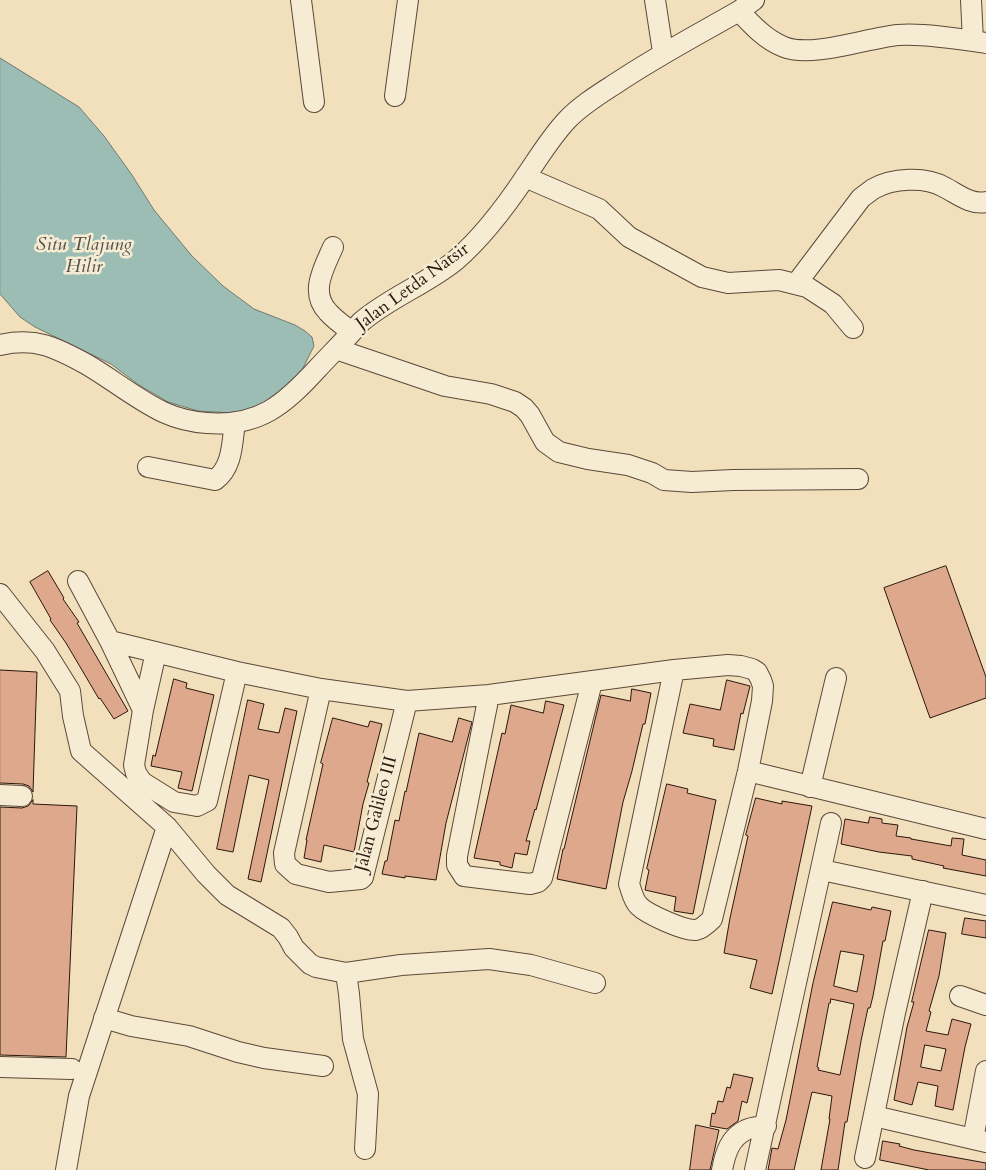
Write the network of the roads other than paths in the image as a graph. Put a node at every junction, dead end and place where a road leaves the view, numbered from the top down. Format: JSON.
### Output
{"nodes":[{"id":1,"x":301,"y":0,"type":"edge"},
{"id":2,"x":408,"y":0,"type":"edge"},
{"id":3,"x":655,"y":0,"type":"edge"},
{"id":4,"x":971,"y":0,"type":"edge"},
{"id":5,"x":747,"y":6,"type":"edge"},
{"id":6,"x":979,"y":42,"type":"edge"},
{"id":7,"x":663,"y":52,"type":"junction"},
{"id":8,"x":395,"y":96,"type":"dead end"},
{"id":9,"x":314,"y":102,"type":"dead end"},
{"id":10,"x":525,"y":177,"type":"junction"},
{"id":11,"x":986,"y":202,"type":"edge"},
{"id":12,"x":333,"y":247,"type":"dead end"},
{"id":13,"x":796,"y":284,"type":"junction"},
{"id":14,"x":853,"y":328,"type":"dead end"},
{"id":15,"x":352,"y":332,"type":"junction"},
{"id":16,"x":0,"y":345,"type":"edge"},
{"id":17,"x":336,"y":350,"type":"junction"},
{"id":18,"x":235,"y":422,"type":"junction"},
{"id":19,"x":148,"y":467,"type":"dead end"},
{"id":20,"x":858,"y":479,"type":"dead end"},
{"id":21,"x":78,"y":581,"type":"dead end"},
{"id":22,"x":0,"y":594,"type":"edge"},
{"id":23,"x":110,"y":641,"type":"junction"},
{"id":24,"x":156,"y":652,"type":"junction"},
{"id":25,"x":674,"y":670,"type":"junction"},
{"id":26,"x":236,"y":672,"type":"junction"},
{"id":27,"x":836,"y":678,"type":"dead end"},
{"id":28,"x":592,"y":682,"type":"junction"},
{"id":29,"x":321,"y":689,"type":"junction"},
{"id":30,"x":489,"y":695,"type":"junction"},
{"id":31,"x":407,"y":701,"type":"junction"},
{"id":32,"x":143,"y":710,"type":"junction"},
{"id":33,"x":748,"y":771,"type":"junction"},
{"id":34,"x":810,"y":787,"type":"junction"},
{"id":35,"x":0,"y":795,"type":"edge"},
{"id":36,"x":22,"y":796,"type":"dead end"},
{"id":37,"x":832,"y":823,"type":"dead end"},
{"id":38,"x":167,"y":827,"type":"junction"},
{"id":39,"x":986,"y":829,"type":"edge"},
{"id":40,"x":822,"y":870,"type":"junction"},
{"id":41,"x":923,"y":891,"type":"junction"},
{"id":42,"x":986,"y":905,"type":"edge"},
{"id":43,"x":346,"y":973,"type":"junction"},
{"id":44,"x":595,"y":983,"type":"dead end"},
{"id":45,"x":960,"y":996,"type":"dead end"},
{"id":46,"x":986,"y":1005,"type":"edge"},
{"id":47,"x":104,"y":1018,"type":"junction"},
{"id":48,"x":323,"y":1066,"type":"dead end"},
{"id":49,"x":0,"y":1067,"type":"edge"},
{"id":50,"x":72,"y":1069,"type":"dead end"},
{"id":51,"x":986,"y":1071,"type":"edge"},
{"id":52,"x":874,"y":1116,"type":"junction"},
{"id":53,"x":766,"y":1126,"type":"junction"},
{"id":54,"x":979,"y":1140,"type":"edge"},
{"id":55,"x":365,"y":1149,"type":"dead end"},
{"id":56,"x":866,"y":1158,"type":"dead end"},
{"id":57,"x":66,"y":1170,"type":"edge"},
{"id":58,"x":722,"y":1170,"type":"edge"},
{"id":59,"x":755,"y":1170,"type":"edge"}],
"edges":[{"from":1,"to":9,"type":"street"},
{"from":2,"to":8,"type":"street"},
{"from":3,"to":7,"type":"street"},
{"from":4,"to":6,"type":"street"},
{"from":5,"to":6,"type":"street"},
{"from":5,"to":7,"type":"street","name":"Jalan Letda Natsir"},
{"from":7,"to":10,"type":"street","name":"Jalan Letda Natsir"},
{"from":10,"to":13,"type":"street"},
{"from":10,"to":15,"type":"street","name":"Jalan Letda Natsir"},
{"from":11,"to":13,"type":"street"},
{"from":12,"to":15,"type":"street"},
{"from":13,"to":14,"type":"street"},
{"from":15,"to":17,"type":"street","name":"Jalan Letda Natsir"},
{"from":16,"to":18,"type":"street","name":"Jalan Letda Natsir"},
{"from":17,"to":18,"type":"street","name":"Jalan Letda Natsir"},
{"from":17,"to":20,"type":"street"},
{"from":18,"to":19,"type":"street"},
{"from":21,"to":23,"type":"street"},
{"from":22,"to":38,"type":"street"},
{"from":23,"to":24,"type":"street"},
{"from":23,"to":32,"type":"street"},
{"from":24,"to":26,"type":"street"},
{"from":24,"to":32,"type":"street"},
{"from":25,"to":28,"type":"street"},
{"from":25,"to":33,"type":"street"},
{"from":25,"to":33,"type":"street"},
{"from":26,"to":29,"type":"street"},
{"from":26,"to":32,"type":"street"},
{"from":27,"to":34,"type":"street"},
{"from":28,"to":30,"type":"street"},
{"from":28,"to":30,"type":"street"},
{"from":29,"to":31,"type":"street"},
{"from":29,"to":31,"type":"street","name":"Jalan Galileo III"},
{"from":30,"to":31,"type":"street"},
{"from":33,"to":34,"type":"street"},
{"from":34,"to":39,"type":"street"},
{"from":35,"to":36,"type":"street"},
{"from":37,"to":40,"type":"street"},
{"from":38,"to":43,"type":"street"},
{"from":38,"to":47,"type":"street"},
{"from":40,"to":41,"type":"street"},
{"from":40,"to":53,"type":"street"},
{"from":41,"to":42,"type":"street"},
{"from":41,"to":52,"type":"street"},
{"from":43,"to":44,"type":"street"},
{"from":43,"to":55,"type":"street"},
{"from":45,"to":46,"type":"street"},
{"from":47,"to":48,"type":"street"},
{"from":47,"to":57,"type":"street"},
{"from":49,"to":50,"type":"street"},
{"from":51,"to":54,"type":"street"},
{"from":52,"to":54,"type":"street"},
{"from":52,"to":56,"type":"street"},
{"from":53,"to":58,"type":"street"},
{"from":53,"to":59,"type":"street"}]}
